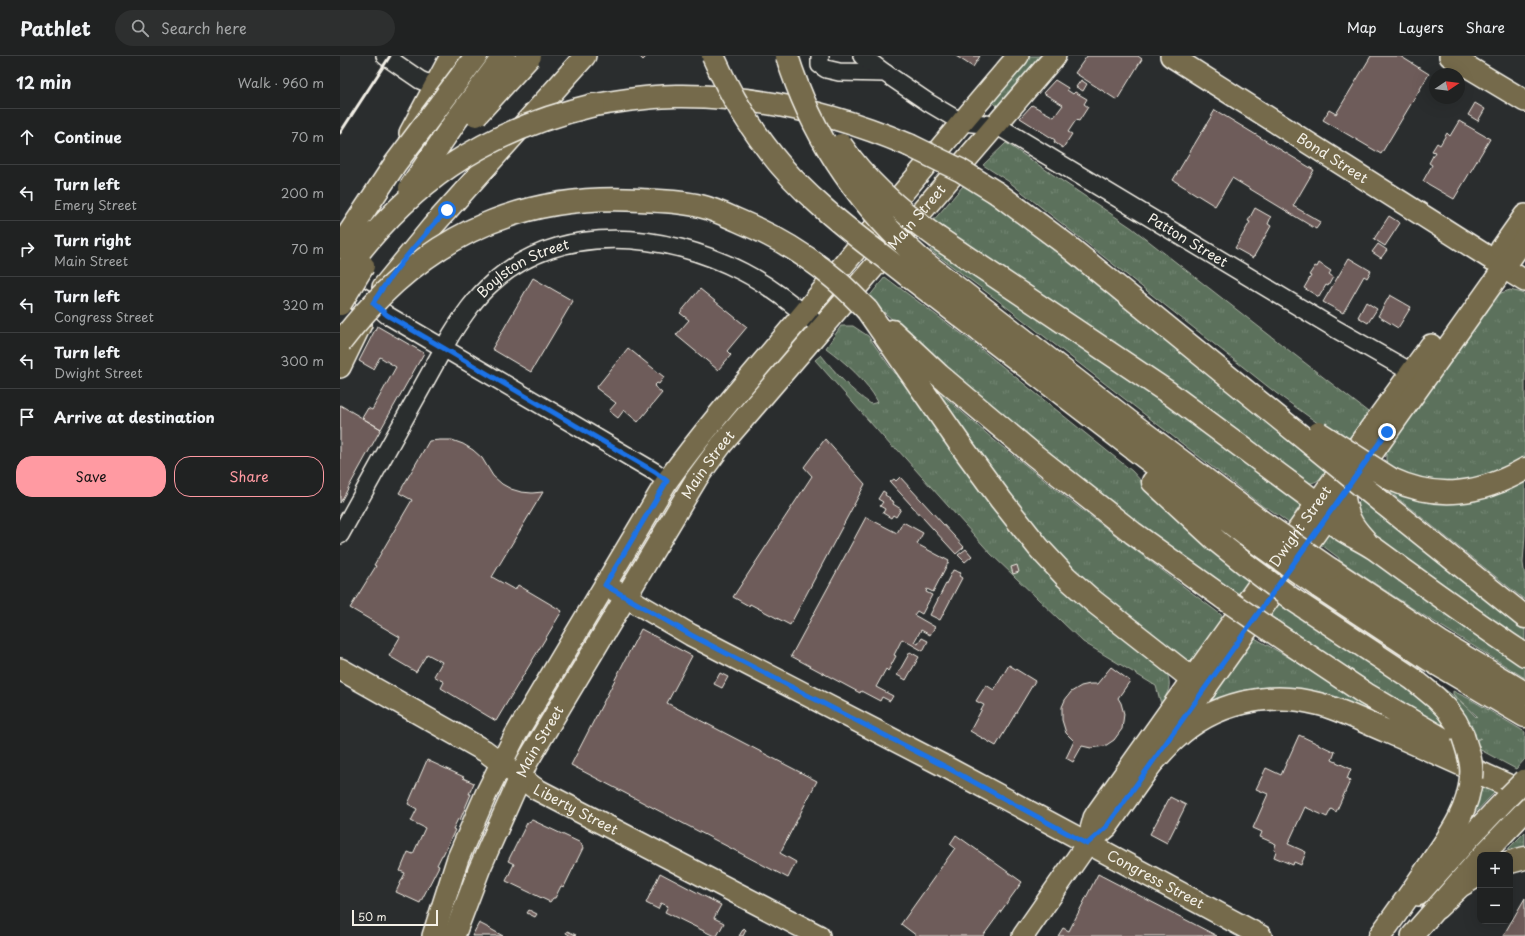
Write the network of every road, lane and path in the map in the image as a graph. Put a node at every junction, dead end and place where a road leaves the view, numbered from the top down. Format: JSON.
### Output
{"nodes":[{"id":1,"x":385,"y":56,"type":"edge"},
{"id":2,"x":452,"y":56,"type":"edge"},
{"id":3,"x":470,"y":56,"type":"edge"},
{"id":4,"x":476,"y":56,"type":"edge"},
{"id":5,"x":504,"y":56,"type":"edge"},
{"id":6,"x":530,"y":56,"type":"edge"},
{"id":7,"x":585,"y":56,"type":"edge"},
{"id":8,"x":713,"y":56,"type":"edge"},
{"id":9,"x":787,"y":56,"type":"edge"},
{"id":10,"x":795,"y":56,"type":"edge"},
{"id":11,"x":820,"y":56,"type":"edge"},
{"id":12,"x":862,"y":56,"type":"edge"},
{"id":13,"x":1018,"y":56,"type":"edge"},
{"id":14,"x":1055,"y":56,"type":"edge"},
{"id":15,"x":1171,"y":56,"type":"edge"},
{"id":16,"x":1450,"y":56,"type":"edge"},
{"id":17,"x":885,"y":73,"type":"junction"},
{"id":18,"x":441,"y":90,"type":"junction"},
{"id":19,"x":1525,"y":101,"type":"edge"},
{"id":20,"x":961,"y":122,"type":"junction"},
{"id":21,"x":996,"y":125,"type":"junction"},
{"id":22,"x":1525,"y":215,"type":"edge"},
{"id":23,"x":1525,"y":238,"type":"edge"},
{"id":24,"x":340,"y":247,"type":"edge"},
{"id":25,"x":368,"y":258,"type":"junction"},
{"id":26,"x":340,"y":262,"type":"edge"},
{"id":27,"x":1499,"y":264,"type":"junction"},
{"id":28,"x":914,"y":267,"type":"junction"},
{"id":29,"x":340,"y":277,"type":"edge"},
{"id":30,"x":1525,"y":281,"type":"edge"},
{"id":31,"x":340,"y":284,"type":"edge"},
{"id":32,"x":373,"y":303,"type":"junction"},
{"id":33,"x":340,"y":304,"type":"edge"},
{"id":34,"x":867,"y":310,"type":"junction"},
{"id":35,"x":803,"y":313,"type":"junction"},
{"id":36,"x":822,"y":328,"type":"junction"},
{"id":37,"x":340,"y":333,"type":"edge"},
{"id":38,"x":444,"y":348,"type":"junction"},
{"id":39,"x":342,"y":354,"type":"edge"},
{"id":40,"x":1411,"y":372,"type":"junction"},
{"id":41,"x":1086,"y":414,"type":"junction"},
{"id":42,"x":1316,"y":439,"type":"junction"},
{"id":43,"x":1525,"y":469,"type":"edge"},
{"id":44,"x":667,"y":481,"type":"junction"},
{"id":45,"x":1344,"y":493,"type":"junction"},
{"id":46,"x":1322,"y":511,"type":"junction"},
{"id":47,"x":1252,"y":527,"type":"junction"},
{"id":48,"x":340,"y":535,"type":"edge"},
{"id":49,"x":1373,"y":548,"type":"junction"},
{"id":50,"x":1324,"y":578,"type":"junction"},
{"id":51,"x":605,"y":585,"type":"junction"},
{"id":52,"x":625,"y":597,"type":"junction"},
{"id":53,"x":1525,"y":617,"type":"edge"},
{"id":54,"x":1525,"y":655,"type":"edge"},
{"id":55,"x":340,"y":669,"type":"edge"},
{"id":56,"x":1198,"y":684,"type":"junction"},
{"id":57,"x":1525,"y":693,"type":"edge"},
{"id":58,"x":1525,"y":716,"type":"edge"},
{"id":59,"x":501,"y":763,"type":"junction"},
{"id":60,"x":1150,"y":765,"type":"junction"},
{"id":61,"x":520,"y":777,"type":"junction"},
{"id":62,"x":1525,"y":780,"type":"edge"},
{"id":63,"x":1520,"y":792,"type":"edge"},
{"id":64,"x":1525,"y":811,"type":"edge"},
{"id":65,"x":1087,"y":844,"type":"junction"},
{"id":66,"x":1486,"y":852,"type":"edge"},
{"id":67,"x":1525,"y":858,"type":"edge"},
{"id":68,"x":1477,"y":861,"type":"edge"},
{"id":69,"x":1513,"y":861,"type":"edge"},
{"id":70,"x":1477,"y":876,"type":"edge"},
{"id":71,"x":1437,"y":908,"type":"junction"},
{"id":72,"x":433,"y":936,"type":"edge"},
{"id":73,"x":454,"y":936,"type":"edge"},
{"id":74,"x":819,"y":936,"type":"edge"},
{"id":75,"x":1023,"y":936,"type":"edge"},
{"id":76,"x":1261,"y":936,"type":"edge"},
{"id":77,"x":1381,"y":936,"type":"edge"},
{"id":78,"x":1412,"y":936,"type":"edge"}],
"edges":[{"from":1,"to":18,"type":"street"},
{"from":2,"to":18,"type":"main road"},
{"from":3,"to":18,"type":"highway","bridge":true},
{"from":4,"to":18,"type":"highway","bridge":true},
{"from":5,"to":25,"type":"highway","bridge":true},
{"from":6,"to":25,"type":"highway","bridge":true},
{"from":7,"to":32,"type":"main road"},
{"from":8,"to":28,"type":"highway","bridge":true},
{"from":9,"to":28,"type":"highway","bridge":true},
{"from":10,"to":46,"type":"highway","bridge":true},
{"from":11,"to":17,"type":"street"},
{"from":12,"to":17,"type":"street"},
{"from":13,"to":20,"type":"main road","name":"Main Street"},
{"from":14,"to":21,"type":"main road","name":"Main Street"},
{"from":15,"to":27,"type":"main road","name":"Bond Street"},
{"from":16,"to":19,"type":"main road"},
{"from":17,"to":20,"type":"street"},
{"from":18,"to":24,"type":"highway","bridge":true},
{"from":18,"to":26,"type":"main road"},
{"from":20,"to":21,"type":"street","name":"Patton Street"},
{"from":20,"to":35,"type":"main road","name":"Main Street"},
{"from":21,"to":36,"type":"main road","name":"Main Street"},
{"from":21,"to":40,"type":"street","name":"Patton Street"},
{"from":22,"to":27,"type":"main road","name":"Dwight Street"},
{"from":23,"to":27,"type":"main road","name":"Dwight Street"},
{"from":25,"to":33,"type":"highway","bridge":true},
{"from":27,"to":30,"type":"main road","name":"Bond Street"},
{"from":27,"to":40,"type":"main road","name":"Dwight Street"},
{"from":27,"to":45,"type":"main road","name":"Dwight Street"},
{"from":28,"to":41,"type":"highway"},
{"from":28,"to":47,"type":"highway"},
{"from":29,"to":42,"type":"highway","bridge":true},
{"from":31,"to":32,"type":"street"},
{"from":32,"to":38,"type":"street"},
{"from":32,"to":39,"type":"main road"},
{"from":34,"to":39,"type":"highway","bridge":true},
{"from":34,"to":56,"type":"highway"},
{"from":34,"to":63,"type":"highway","bridge":true},
{"from":35,"to":36,"type":"street","name":"Boylston Street"},
{"from":35,"to":38,"type":"street","name":"Boylston Street"},
{"from":35,"to":44,"type":"main road","name":"Main Street"},
{"from":36,"to":52,"type":"main road","name":"Main Street"},
{"from":37,"to":39,"type":"main road"},
{"from":38,"to":44,"type":"street"},
{"from":38,"to":48,"type":"street","name":"Boylston Street"},
{"from":40,"to":46,"type":"main road","name":"Dwight Street"},
{"from":41,"to":47,"type":"highway"},
{"from":41,"to":77,"type":"highway","bridge":true},
{"from":42,"to":43,"type":"highway","bridge":true},
{"from":42,"to":53,"type":"highway","bridge":true},
{"from":44,"to":51,"type":"main road","name":"Main Street"},
{"from":45,"to":46,"type":"main road","name":"Dwight Street"},
{"from":45,"to":49,"type":"highway"},
{"from":46,"to":49,"type":"highway"},
{"from":46,"to":56,"type":"main road","name":"Dwight Street"},
{"from":47,"to":50,"type":"highway","bridge":true},
{"from":49,"to":54,"type":"highway"},
{"from":50,"to":57,"type":"highway"},
{"from":50,"to":58,"type":"highway"},
{"from":51,"to":52,"type":"main road","name":"Congress Street"},
{"from":51,"to":59,"type":"main road","name":"Main Street"},
{"from":52,"to":61,"type":"main road","name":"Main Street"},
{"from":52,"to":65,"type":"main road","name":"Congress Street"},
{"from":55,"to":59,"type":"main road","name":"Liberty Street"},
{"from":56,"to":60,"type":"main road","name":"Dwight Street"},
{"from":56,"to":65,"type":"main road","name":"Dwight Street"},
{"from":59,"to":61,"type":"main road","name":"Liberty Street"},
{"from":59,"to":72,"type":"main road","name":"Main Street"},
{"from":60,"to":63,"type":"highway"},
{"from":60,"to":65,"type":"main road","name":"Dwight Street"},
{"from":61,"to":73,"type":"main road","name":"Main Street"},
{"from":61,"to":74,"type":"main road","name":"Liberty Street"},
{"from":62,"to":63,"type":"main road","bridge":true},
{"from":63,"to":77,"type":"main road"},
{"from":64,"to":66,"type":"main road"},
{"from":65,"to":75,"type":"main road","name":"Dwight Street"},
{"from":65,"to":76,"type":"main road","name":"Congress Street"},
{"from":67,"to":69,"type":"highway"},
{"from":68,"to":71,"type":"main road"},
{"from":70,"to":71,"type":"highway"},
{"from":71,"to":78,"type":"main road"}]}
